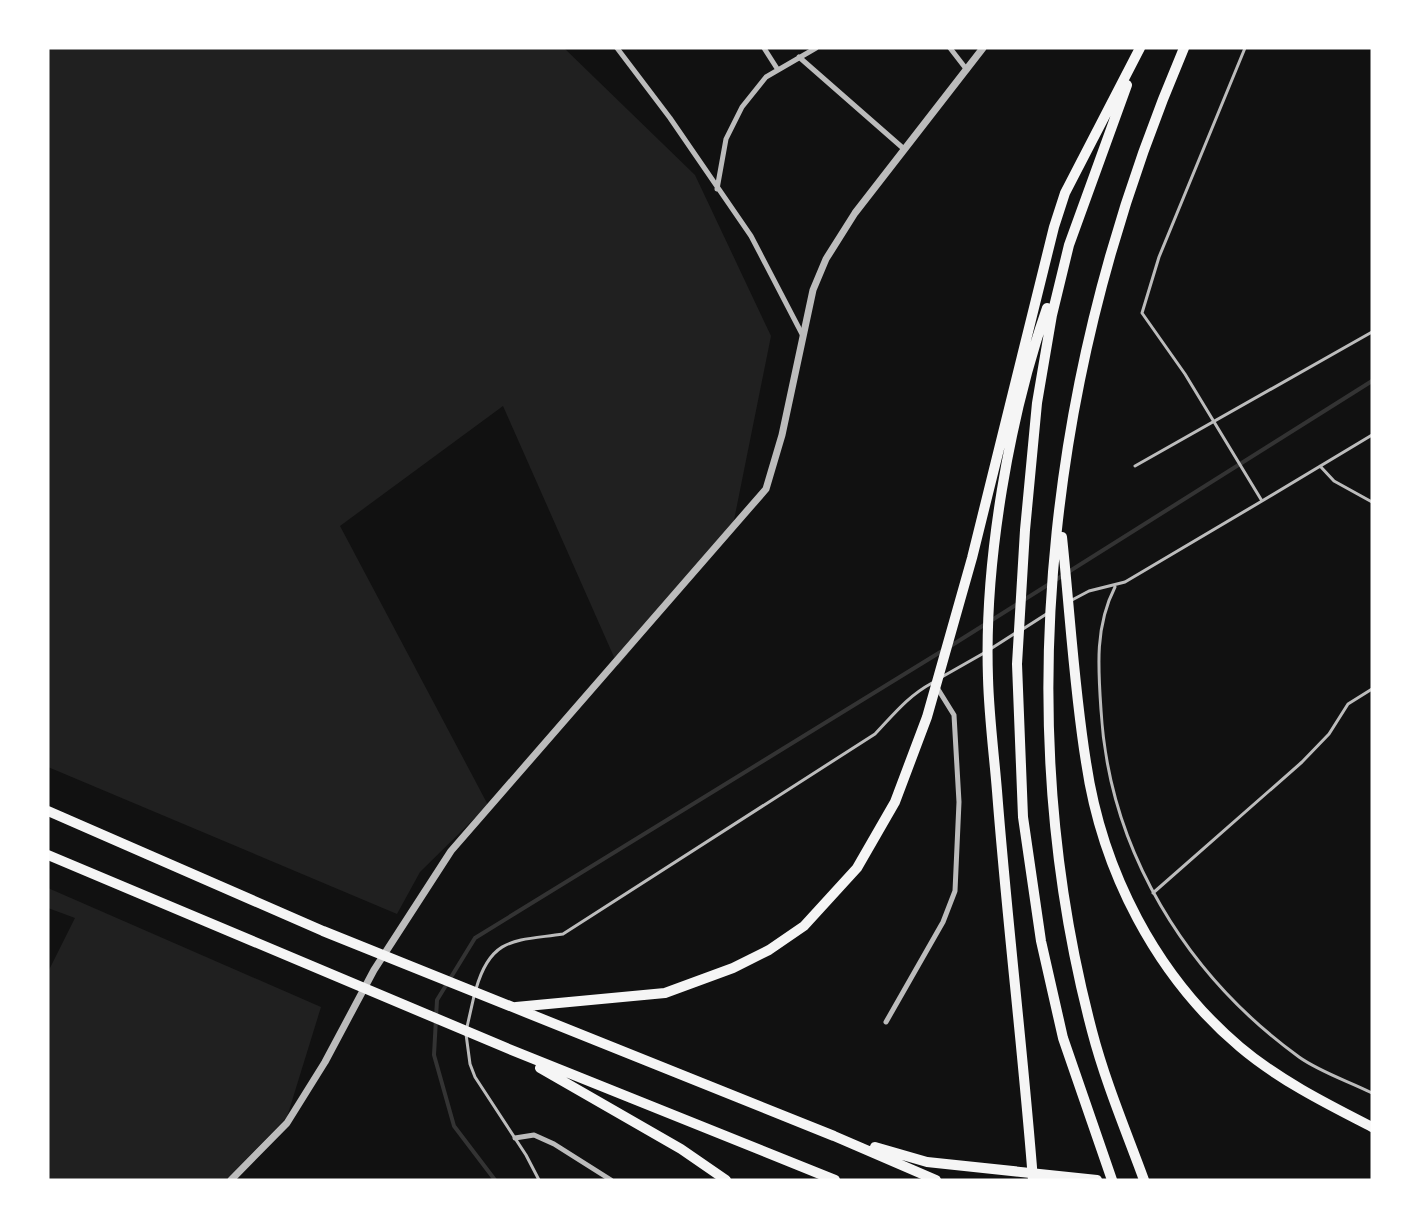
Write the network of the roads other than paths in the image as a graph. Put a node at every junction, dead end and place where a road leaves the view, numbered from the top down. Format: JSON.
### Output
{"nodes":[{"id":1,"x":617,"y":48,"type":"edge"},
{"id":2,"x":764,"y":48,"type":"edge"},
{"id":3,"x":816,"y":48,"type":"edge"},
{"id":4,"x":950,"y":48,"type":"edge"},
{"id":5,"x":983,"y":48,"type":"edge"},
{"id":6,"x":1141,"y":48,"type":"edge"},
{"id":7,"x":1184,"y":48,"type":"edge"},
{"id":8,"x":1245,"y":48,"type":"edge"},
{"id":9,"x":799,"y":57,"type":"junction"},
{"id":10,"x":778,"y":70,"type":"junction"},
{"id":11,"x":968,"y":70,"type":"junction"},
{"id":12,"x":904,"y":149,"type":"junction"},
{"id":13,"x":717,"y":189,"type":"junction"},
{"id":14,"x":1069,"y":245,"type":"junction"},
{"id":15,"x":1372,"y":332,"type":"edge"},
{"id":16,"x":802,"y":334,"type":"junction"},
{"id":17,"x":1214,"y":422,"type":"junction"},
{"id":18,"x":1372,"y":435,"type":"edge"},
{"id":19,"x":1135,"y":466,"type":"dead end"},
{"id":20,"x":1320,"y":466,"type":"junction"},
{"id":21,"x":1262,"y":501,"type":"junction"},
{"id":22,"x":1372,"y":502,"type":"edge"},
{"id":23,"x":1060,"y":516,"type":"junction"},
{"id":24,"x":1116,"y":585,"type":"junction"},
{"id":25,"x":1065,"y":604,"type":"dead end"},
{"id":26,"x":1056,"y":608,"type":"dead end"},
{"id":27,"x":933,"y":682,"type":"junction"},
{"id":28,"x":1372,"y":689,"type":"edge"},
{"id":29,"x":48,"y":811,"type":"edge"},
{"id":30,"x":48,"y":855,"type":"edge"},
{"id":31,"x":1153,"y":893,"type":"junction"},
{"id":32,"x":516,"y":1007,"type":"junction"},
{"id":33,"x":886,"y":1022,"type":"dead end"},
{"id":34,"x":509,"y":1049,"type":"junction"},
{"id":35,"x":1372,"y":1093,"type":"edge"},
{"id":36,"x":1372,"y":1127,"type":"edge"},
{"id":37,"x":834,"y":1136,"type":"junction"},
{"id":38,"x":515,"y":1138,"type":"junction"},
{"id":39,"x":231,"y":1180,"type":"edge"},
{"id":40,"x":539,"y":1180,"type":"edge"},
{"id":41,"x":611,"y":1180,"type":"edge"},
{"id":42,"x":726,"y":1180,"type":"edge"},
{"id":43,"x":834,"y":1180,"type":"edge"},
{"id":44,"x":936,"y":1180,"type":"edge"},
{"id":45,"x":1033,"y":1180,"type":"edge"},
{"id":46,"x":1098,"y":1180,"type":"edge"},
{"id":47,"x":1112,"y":1180,"type":"edge"},
{"id":48,"x":1144,"y":1180,"type":"edge"}],
"edges":[{"from":1,"to":13,"type":"street"},
{"from":2,"to":10,"type":"street"},
{"from":3,"to":9,"type":"street"},
{"from":4,"to":11,"type":"street"},
{"from":5,"to":11,"type":"street"},
{"from":6,"to":14,"type":"highway"},
{"from":6,"to":32,"type":"highway"},
{"from":7,"to":23,"type":"highway"},
{"from":8,"to":17,"type":"lane"},
{"from":9,"to":10,"type":"street"},
{"from":9,"to":12,"type":"street"},
{"from":10,"to":13,"type":"street"},
{"from":11,"to":12,"type":"street"},
{"from":12,"to":16,"type":"street"},
{"from":13,"to":16,"type":"street"},
{"from":14,"to":45,"type":"highway"},
{"from":14,"to":47,"type":"highway"},
{"from":15,"to":17,"type":"lane"},
{"from":16,"to":39,"type":"street"},
{"from":17,"to":19,"type":"lane"},
{"from":17,"to":21,"type":"lane"},
{"from":18,"to":20,"type":"lane"},
{"from":20,"to":21,"type":"lane"},
{"from":20,"to":22,"type":"lane"},
{"from":21,"to":24,"type":"lane"},
{"from":23,"to":36,"type":"highway"},
{"from":23,"to":48,"type":"highway"},
{"from":24,"to":25,"type":"lane"},
{"from":24,"to":31,"type":"lane"},
{"from":26,"to":27,"type":"lane"},
{"from":27,"to":33,"type":"street"},
{"from":27,"to":38,"type":"lane"},
{"from":28,"to":31,"type":"lane"},
{"from":29,"to":32,"type":"highway"},
{"from":30,"to":34,"type":"highway"},
{"from":31,"to":35,"type":"lane"},
{"from":32,"to":37,"type":"highway"},
{"from":34,"to":42,"type":"highway"},
{"from":34,"to":43,"type":"highway"},
{"from":37,"to":44,"type":"highway"},
{"from":37,"to":46,"type":"highway"},
{"from":38,"to":40,"type":"lane"},
{"from":38,"to":41,"type":"street"}]}
